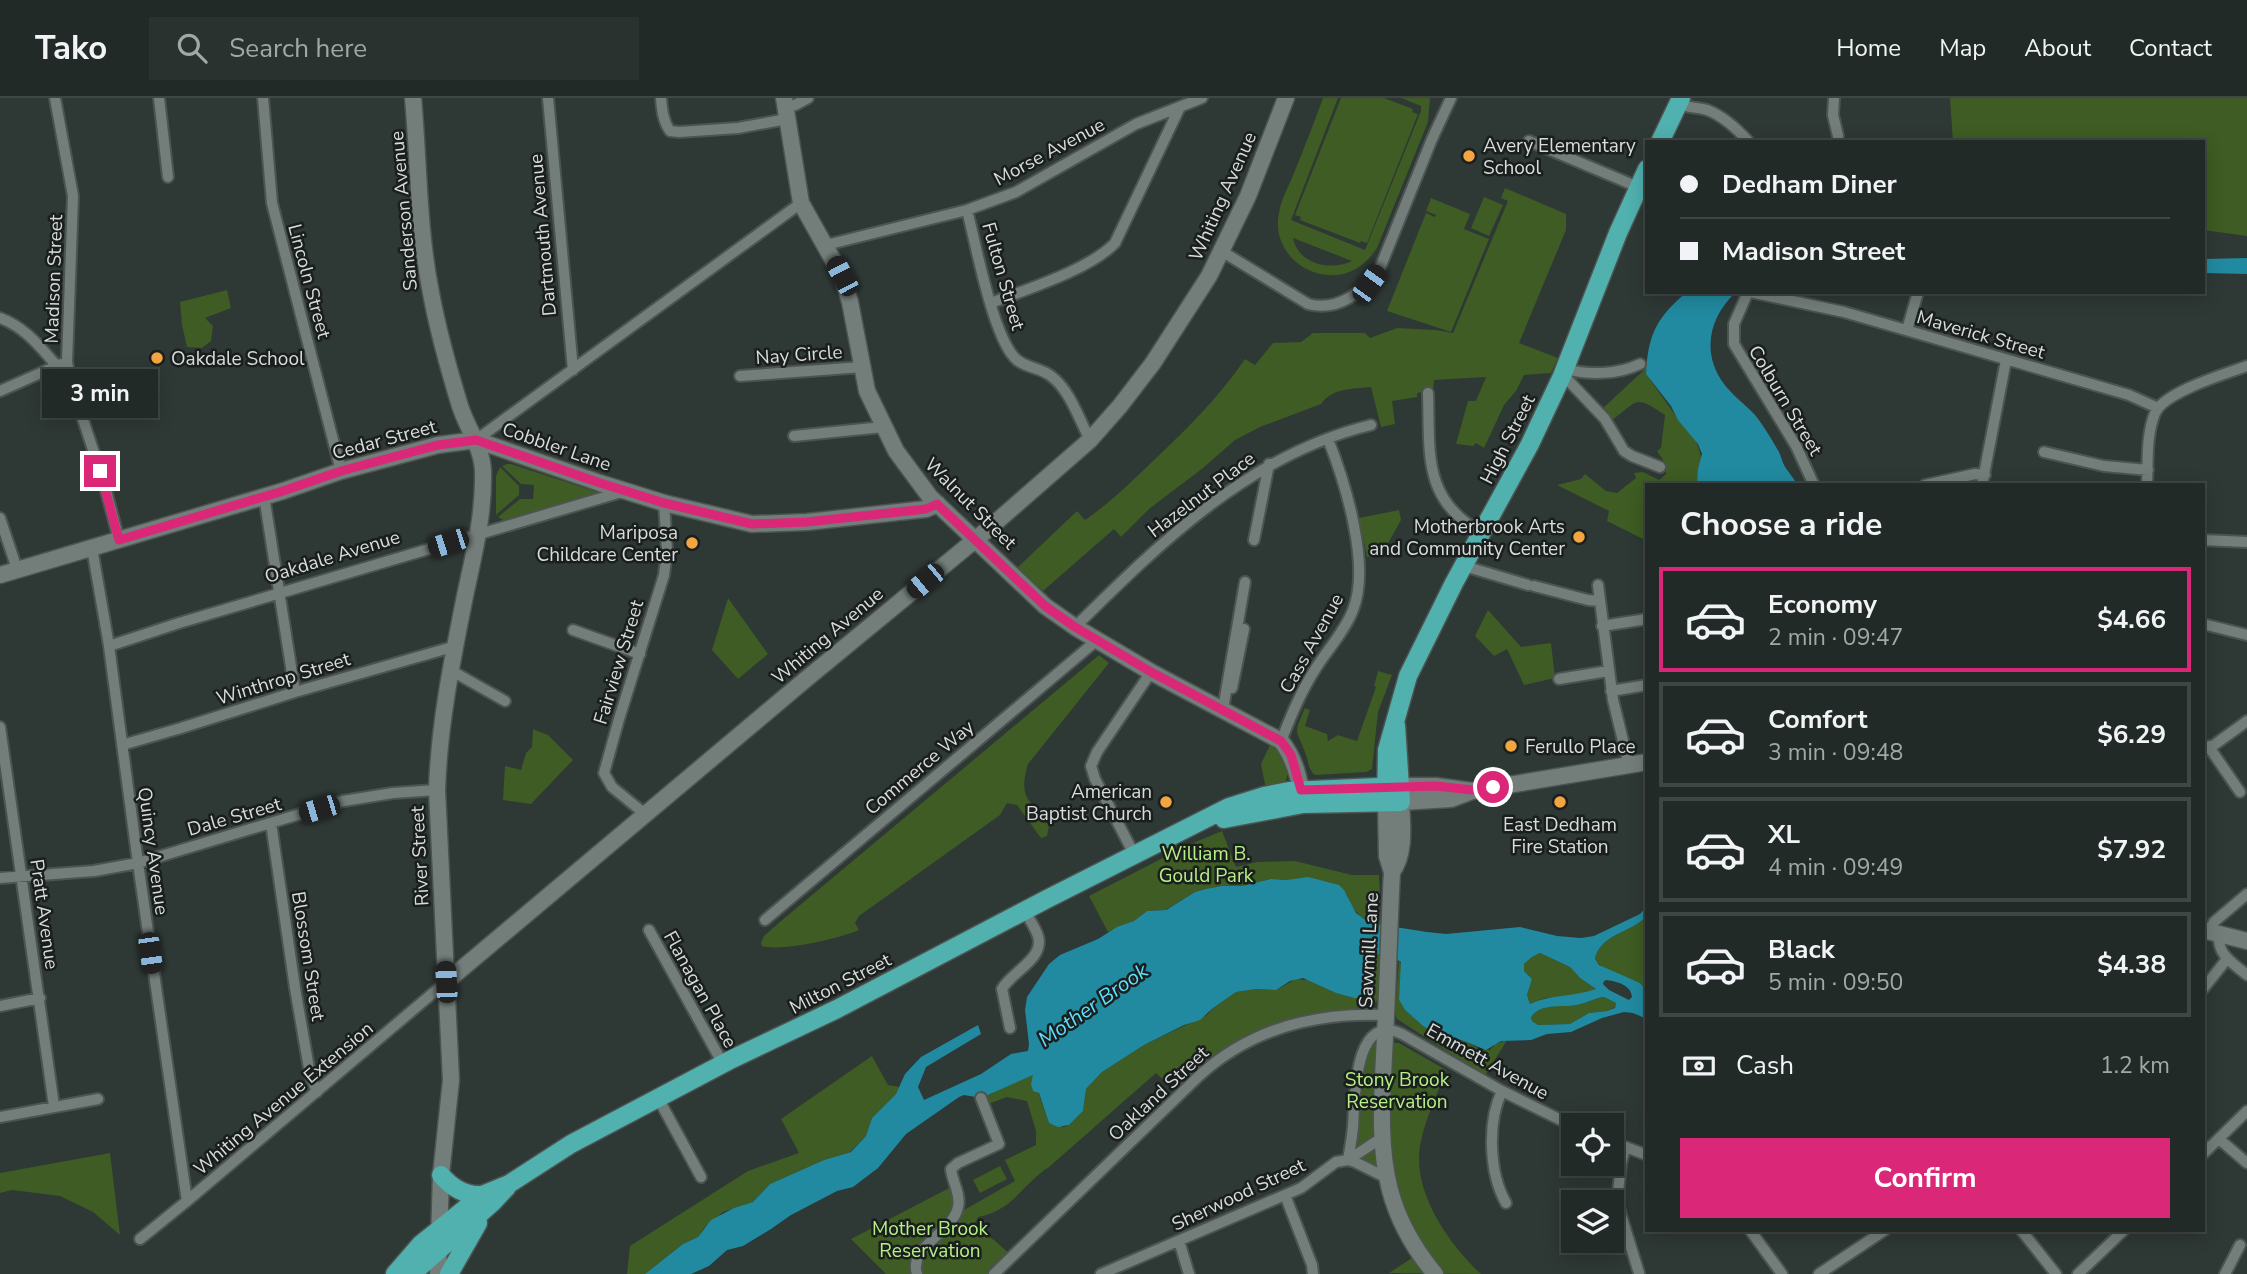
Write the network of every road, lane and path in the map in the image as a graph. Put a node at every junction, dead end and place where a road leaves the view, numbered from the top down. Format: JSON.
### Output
{"nodes":[{"id":1,"x":55,"y":98,"type":"edge"},
{"id":2,"x":159,"y":98,"type":"edge"},
{"id":3,"x":263,"y":98,"type":"edge"},
{"id":4,"x":413,"y":98,"type":"edge"},
{"id":5,"x":548,"y":98,"type":"edge"},
{"id":6,"x":661,"y":98,"type":"edge"},
{"id":7,"x":808,"y":98,"type":"edge"},
{"id":8,"x":1202,"y":98,"type":"edge"},
{"id":9,"x":1286,"y":98,"type":"edge"},
{"id":10,"x":1451,"y":98,"type":"edge"},
{"id":11,"x":1834,"y":98,"type":"edge"},
{"id":12,"x":1680,"y":101,"type":"edge"},
{"id":13,"x":785,"y":108,"type":"edge"},
{"id":14,"x":1179,"y":109,"type":"junction"},
{"id":15,"x":1838,"y":136,"type":"dead end"},
{"id":16,"x":1661,"y":140,"type":"edge"},
{"id":17,"x":1747,"y":140,"type":"edge"},
{"id":18,"x":1529,"y":141,"type":"dead end"},
{"id":19,"x":1645,"y":173,"type":"edge"},
{"id":20,"x":167,"y":177,"type":"dead end"},
{"id":21,"x":1638,"y":187,"type":"junction"},
{"id":22,"x":801,"y":203,"type":"junction"},
{"id":23,"x":967,"y":210,"type":"junction"},
{"id":24,"x":826,"y":245,"type":"junction"},
{"id":25,"x":1223,"y":251,"type":"junction"},
{"id":26,"x":1748,"y":294,"type":"edge"},
{"id":27,"x":1758,"y":294,"type":"edge"},
{"id":28,"x":1917,"y":294,"type":"edge"},
{"id":29,"x":991,"y":303,"type":"junction"},
{"id":30,"x":0,"y":318,"type":"edge"},
{"id":31,"x":1907,"y":330,"type":"junction"},
{"id":32,"x":2006,"y":359,"type":"junction"},
{"id":33,"x":62,"y":364,"type":"junction"},
{"id":34,"x":1640,"y":365,"type":"dead end"},
{"id":35,"x":2247,"y":366,"type":"edge"},
{"id":36,"x":862,"y":367,"type":"junction"},
{"id":37,"x":573,"y":370,"type":"junction"},
{"id":38,"x":1563,"y":373,"type":"junction"},
{"id":39,"x":740,"y":376,"type":"dead end"},
{"id":40,"x":0,"y":391,"type":"edge"},
{"id":41,"x":1428,"y":393,"type":"dead end"},
{"id":42,"x":2158,"y":408,"type":"junction"},
{"id":43,"x":1371,"y":425,"type":"dead end"},
{"id":44,"x":883,"y":427,"type":"junction"},
{"id":45,"x":794,"y":436,"type":"dead end"},
{"id":46,"x":1328,"y":439,"type":"junction"},
{"id":47,"x":476,"y":440,"type":"junction"},
{"id":48,"x":1090,"y":440,"type":"junction"},
{"id":49,"x":2044,"y":452,"type":"dead end"},
{"id":50,"x":1269,"y":464,"type":"junction"},
{"id":51,"x":1660,"y":467,"type":"dead end"},
{"id":52,"x":2148,"y":470,"type":"junction"},
{"id":53,"x":341,"y":471,"type":"junction"},
{"id":54,"x":1984,"y":480,"type":"edge"},
{"id":55,"x":1813,"y":483,"type":"edge"},
{"id":56,"x":1933,"y":483,"type":"edge"},
{"id":57,"x":2147,"y":483,"type":"edge"},
{"id":58,"x":625,"y":491,"type":"junction"},
{"id":59,"x":264,"y":496,"type":"junction"},
{"id":60,"x":664,"y":503,"type":"junction"},
{"id":61,"x":937,"y":504,"type":"junction"},
{"id":62,"x":0,"y":518,"type":"edge"},
{"id":63,"x":480,"y":533,"type":"junction"},
{"id":64,"x":1482,"y":533,"type":"junction"},
{"id":65,"x":975,"y":539,"type":"junction"},
{"id":66,"x":119,"y":540,"type":"junction"},
{"id":67,"x":1254,"y":540,"type":"dead end"},
{"id":68,"x":2205,"y":540,"type":"edge"},
{"id":69,"x":2247,"y":542,"type":"edge"},
{"id":70,"x":92,"y":548,"type":"junction"},
{"id":71,"x":1464,"y":566,"type":"junction"},
{"id":72,"x":17,"y":569,"type":"junction"},
{"id":73,"x":0,"y":575,"type":"edge"},
{"id":74,"x":1245,"y":582,"type":"dead end"},
{"id":75,"x":1598,"y":585,"type":"dead end"},
{"id":76,"x":281,"y":594,"type":"junction"},
{"id":77,"x":1599,"y":601,"type":"junction"},
{"id":78,"x":1645,"y":620,"type":"edge"},
{"id":79,"x":2205,"y":624,"type":"edge"},
{"id":80,"x":1602,"y":626,"type":"junction"},
{"id":81,"x":1075,"y":627,"type":"junction"},
{"id":82,"x":573,"y":629,"type":"dead end"},
{"id":83,"x":1244,"y":629,"type":"dead end"},
{"id":84,"x":2247,"y":635,"type":"edge"},
{"id":85,"x":1096,"y":640,"type":"junction"},
{"id":86,"x":109,"y":646,"type":"junction"},
{"id":87,"x":456,"y":646,"type":"junction"},
{"id":88,"x":640,"y":654,"type":"junction"},
{"id":89,"x":452,"y":671,"type":"junction"},
{"id":90,"x":1608,"y":671,"type":"junction"},
{"id":91,"x":1151,"y":672,"type":"junction"},
{"id":92,"x":1559,"y":679,"type":"dead end"},
{"id":93,"x":1645,"y":685,"type":"edge"},
{"id":94,"x":295,"y":691,"type":"junction"},
{"id":95,"x":1611,"y":691,"type":"junction"},
{"id":96,"x":505,"y":701,"type":"dead end"},
{"id":97,"x":1225,"y":710,"type":"junction"},
{"id":98,"x":2247,"y":720,"type":"edge"},
{"id":99,"x":0,"y":727,"type":"edge"},
{"id":100,"x":1281,"y":741,"type":"junction"},
{"id":101,"x":122,"y":745,"type":"junction"},
{"id":102,"x":2206,"y":748,"type":"edge"},
{"id":103,"x":1645,"y":762,"type":"edge"},
{"id":104,"x":1629,"y":765,"type":"junction"},
{"id":105,"x":437,"y":790,"type":"junction"},
{"id":106,"x":2240,"y":792,"type":"dead end"},
{"id":107,"x":1393,"y":794,"type":"junction"},
{"id":108,"x":1302,"y":797,"type":"junction"},
{"id":109,"x":645,"y":814,"type":"junction"},
{"id":110,"x":271,"y":823,"type":"junction"},
{"id":111,"x":1134,"y":854,"type":"junction"},
{"id":112,"x":138,"y":863,"type":"junction"},
{"id":113,"x":23,"y":875,"type":"junction"},
{"id":114,"x":0,"y":878,"type":"edge"},
{"id":115,"x":2247,"y":894,"type":"edge"},
{"id":116,"x":1025,"y":911,"type":"junction"},
{"id":117,"x":765,"y":920,"type":"dead end"},
{"id":118,"x":649,"y":930,"type":"dead end"},
{"id":119,"x":2210,"y":932,"type":"edge"},
{"id":120,"x":2247,"y":941,"type":"edge"},
{"id":121,"x":2227,"y":958,"type":"junction"},
{"id":122,"x":2247,"y":975,"type":"edge"},
{"id":123,"x":446,"y":982,"type":"junction"},
{"id":124,"x":2205,"y":986,"type":"edge"},
{"id":125,"x":40,"y":998,"type":"junction"},
{"id":126,"x":0,"y":1006,"type":"edge"},
{"id":127,"x":1386,"y":1022,"type":"junction"},
{"id":128,"x":1010,"y":1028,"type":"dead end"},
{"id":129,"x":723,"y":1064,"type":"junction"},
{"id":130,"x":1502,"y":1091,"type":"junction"},
{"id":131,"x":317,"y":1092,"type":"junction"},
{"id":132,"x":659,"y":1098,"type":"junction"},
{"id":133,"x":981,"y":1098,"type":"dead end"},
{"id":134,"x":97,"y":1099,"type":"dead end"},
{"id":135,"x":54,"y":1107,"type":"junction"},
{"id":136,"x":2247,"y":1111,"type":"edge"},
{"id":137,"x":0,"y":1117,"type":"edge"},
{"id":138,"x":1561,"y":1120,"type":"edge"},
{"id":139,"x":1383,"y":1137,"type":"junction"},
{"id":140,"x":2219,"y":1139,"type":"junction"},
{"id":141,"x":1625,"y":1148,"type":"joint"},
{"id":142,"x":2205,"y":1152,"type":"edge"},
{"id":143,"x":1645,"y":1154,"type":"edge"},
{"id":144,"x":1348,"y":1160,"type":"junction"},
{"id":145,"x":2247,"y":1163,"type":"edge"},
{"id":146,"x":441,"y":1175,"type":"junction"},
{"id":147,"x":701,"y":1177,"type":"dead end"},
{"id":148,"x":1387,"y":1178,"type":"junction"},
{"id":149,"x":1285,"y":1195,"type":"junction"},
{"id":150,"x":487,"y":1199,"type":"junction"},
{"id":151,"x":187,"y":1201,"type":"junction"},
{"id":152,"x":1506,"y":1203,"type":"dead end"},
{"id":153,"x":439,"y":1228,"type":"junction"},
{"id":154,"x":1751,"y":1232,"type":"edge"},
{"id":155,"x":1882,"y":1232,"type":"edge"},
{"id":156,"x":2023,"y":1232,"type":"edge"},
{"id":157,"x":2122,"y":1232,"type":"edge"},
{"id":158,"x":140,"y":1238,"type":"dead end"},
{"id":159,"x":1179,"y":1241,"type":"junction"},
{"id":160,"x":2240,"y":1244,"type":"dead end"},
{"id":161,"x":439,"y":1249,"type":"junction"},
{"id":162,"x":1639,"y":1273,"type":"edge"},
{"id":163,"x":395,"y":1274,"type":"edge"},
{"id":164,"x":412,"y":1274,"type":"edge"},
{"id":165,"x":438,"y":1274,"type":"edge"},
{"id":166,"x":449,"y":1274,"type":"edge"},
{"id":167,"x":918,"y":1274,"type":"edge"},
{"id":168,"x":994,"y":1274,"type":"edge"},
{"id":169,"x":1101,"y":1274,"type":"edge"},
{"id":170,"x":1189,"y":1274,"type":"edge"},
{"id":171,"x":1313,"y":1274,"type":"edge"},
{"id":172,"x":1434,"y":1274,"type":"edge"},
{"id":173,"x":1782,"y":1274,"type":"edge"},
{"id":174,"x":1819,"y":1274,"type":"edge"},
{"id":175,"x":2056,"y":1274,"type":"edge"},
{"id":176,"x":2078,"y":1274,"type":"edge"},
{"id":177,"x":2225,"y":1274,"type":"edge"}],
"edges":[{"from":1,"to":33,"type":"street","name":"Madison Street"},
{"from":2,"to":20,"type":"street"},
{"from":3,"to":53,"type":"street","name":"Lincoln Street"},
{"from":4,"to":47,"type":"street","name":"Sanderson Avenue"},
{"from":5,"to":37,"type":"street","name":"Dartmouth Avenue"},
{"from":6,"to":13,"type":"street"},
{"from":7,"to":13,"type":"street"},
{"from":8,"to":14,"type":"street","name":"Morse Avenue"},
{"from":9,"to":25,"type":"street","name":"Whiting Avenue"},
{"from":10,"to":25,"type":"street"},
{"from":11,"to":15,"type":"street"},
{"from":12,"to":16,"type":"main road"},
{"from":12,"to":17,"type":"street"},
{"from":13,"to":22,"type":"street","name":"Walnut Street"},
{"from":14,"to":23,"type":"street","name":"Morse Avenue"},
{"from":14,"to":29,"type":"street"},
{"from":18,"to":21,"type":"street"},
{"from":19,"to":21,"type":"main road","name":"High Street"},
{"from":21,"to":38,"type":"main road","name":"High Street"},
{"from":22,"to":24,"type":"street","name":"Walnut Street"},
{"from":22,"to":37,"type":"street"},
{"from":23,"to":24,"type":"street","name":"Morse Avenue"},
{"from":23,"to":29,"type":"street","name":"Fulton Street"},
{"from":24,"to":36,"type":"street","name":"Walnut Street"},
{"from":25,"to":48,"type":"street","name":"Whiting Avenue"},
{"from":26,"to":55,"type":"street","name":"Colburn Street"},
{"from":27,"to":31,"type":"street","name":"Maverick Street"},
{"from":28,"to":31,"type":"street"},
{"from":29,"to":48,"type":"street","name":"Fulton Street"},
{"from":30,"to":33,"type":"street"},
{"from":31,"to":32,"type":"street","name":"Maverick Street"},
{"from":32,"to":42,"type":"street","name":"Maverick Street"},
{"from":32,"to":54,"type":"street"},
{"from":33,"to":40,"type":"street"},
{"from":33,"to":66,"type":"street","name":"Madison Street"},
{"from":34,"to":38,"type":"street"},
{"from":35,"to":42,"type":"street"},
{"from":36,"to":39,"type":"street","name":"Nay Circle"},
{"from":36,"to":44,"type":"street","name":"Walnut Street"},
{"from":37,"to":47,"type":"street"},
{"from":38,"to":51,"type":"street"},
{"from":38,"to":64,"type":"main road","name":"High Street"},
{"from":41,"to":64,"type":"street"},
{"from":42,"to":52,"type":"street"},
{"from":43,"to":46,"type":"street","name":"Hazelnut Place"},
{"from":44,"to":45,"type":"street"},
{"from":44,"to":61,"type":"street","name":"Walnut Street"},
{"from":46,"to":50,"type":"street","name":"Hazelnut Place"},
{"from":46,"to":100,"type":"street","name":"Cass Avenue"},
{"from":47,"to":53,"type":"street","name":"Cedar Street"},
{"from":47,"to":58,"type":"street","name":"Cobbler Lane"},
{"from":47,"to":63,"type":"street","name":"River Street"},
{"from":48,"to":65,"type":"street","name":"Whiting Avenue"},
{"from":49,"to":52,"type":"street"},
{"from":50,"to":67,"type":"street"},
{"from":50,"to":81,"type":"street","name":"Hazelnut Place"},
{"from":52,"to":57,"type":"street"},
{"from":53,"to":59,"type":"street","name":"Cedar Street"},
{"from":54,"to":56,"type":"street"},
{"from":58,"to":60,"type":"street"},
{"from":58,"to":63,"type":"street","name":"Oakdale Avenue"},
{"from":59,"to":66,"type":"street","name":"Cedar Street"},
{"from":59,"to":76,"type":"street"},
{"from":60,"to":61,"type":"street"},
{"from":60,"to":88,"type":"street","name":"Fairview Street"},
{"from":61,"to":65,"type":"street","name":"Walnut Street"},
{"from":62,"to":72,"type":"street"},
{"from":63,"to":76,"type":"street","name":"Oakdale Avenue"},
{"from":63,"to":87,"type":"street","name":"River Street"},
{"from":64,"to":71,"type":"main road","name":"High Street"},
{"from":65,"to":81,"type":"street","name":"Walnut Street"},
{"from":65,"to":109,"type":"street","name":"Whiting Avenue"},
{"from":66,"to":70,"type":"street","name":"Cedar Street"},
{"from":68,"to":69,"type":"street"},
{"from":70,"to":72,"type":"street","name":"Cedar Street"},
{"from":70,"to":86,"type":"street","name":"Quincy Avenue"},
{"from":71,"to":77,"type":"street"},
{"from":71,"to":107,"type":"main road","name":"High Street"},
{"from":72,"to":73,"type":"street","name":"Cedar Street"},
{"from":74,"to":97,"type":"street"},
{"from":75,"to":77,"type":"street"},
{"from":76,"to":86,"type":"street","name":"Oakdale Avenue"},
{"from":76,"to":94,"type":"street"},
{"from":77,"to":80,"type":"street"},
{"from":78,"to":80,"type":"street"},
{"from":79,"to":84,"type":"street"},
{"from":80,"to":90,"type":"street"},
{"from":81,"to":85,"type":"street","name":"Walnut Street"},
{"from":82,"to":88,"type":"street"},
{"from":83,"to":97,"type":"street"},
{"from":85,"to":91,"type":"street","name":"Walnut Street"},
{"from":85,"to":117,"type":"street","name":"Commerce Way"},
{"from":86,"to":101,"type":"street","name":"Quincy Avenue"},
{"from":87,"to":89,"type":"street","name":"River Street"},
{"from":87,"to":94,"type":"street","name":"Winthrop Street"},
{"from":88,"to":109,"type":"street","name":"Fairview Street"},
{"from":89,"to":96,"type":"street"},
{"from":89,"to":105,"type":"street","name":"River Street"},
{"from":90,"to":92,"type":"street"},
{"from":90,"to":95,"type":"street"},
{"from":91,"to":97,"type":"street","name":"Walnut Street"},
{"from":91,"to":111,"type":"street"},
{"from":93,"to":95,"type":"street"},
{"from":94,"to":101,"type":"street","name":"Winthrop Street"},
{"from":95,"to":104,"type":"street"},
{"from":97,"to":100,"type":"street","name":"Walnut Street"},
{"from":98,"to":102,"type":"street"},
{"from":99,"to":113,"type":"street","name":"Pratt Avenue"},
{"from":100,"to":108,"type":"street"},
{"from":101,"to":112,"type":"street","name":"Quincy Avenue"},
{"from":102,"to":106,"type":"street"},
{"from":103,"to":104,"type":"street"},
{"from":104,"to":107,"type":"street"},
{"from":105,"to":110,"type":"street","name":"Dale Street"},
{"from":105,"to":123,"type":"street","name":"River Street"},
{"from":107,"to":108,"type":"main road","name":"Milton Street"},
{"from":107,"to":127,"type":"street","name":"Sawmill Lane"},
{"from":108,"to":111,"type":"main road","name":"Milton Street"},
{"from":109,"to":123,"type":"street","name":"Whiting Avenue"},
{"from":110,"to":112,"type":"street","name":"Dale Street"},
{"from":110,"to":131,"type":"street","name":"Blossom Street"},
{"from":111,"to":116,"type":"main road","name":"Milton Street"},
{"from":112,"to":113,"type":"street","name":"Dale Street"},
{"from":112,"to":151,"type":"street","name":"Quincy Avenue"},
{"from":113,"to":114,"type":"street","name":"Dale Street"},
{"from":113,"to":125,"type":"street","name":"Pratt Avenue"},
{"from":115,"to":119,"type":"street"},
{"from":116,"to":128,"type":"street"},
{"from":116,"to":129,"type":"main road","name":"Milton Street"},
{"from":118,"to":129,"type":"street","name":"Flanagan Place"},
{"from":119,"to":120,"type":"street"},
{"from":119,"to":121,"type":"street"},
{"from":121,"to":122,"type":"street"},
{"from":121,"to":124,"type":"street"},
{"from":123,"to":131,"type":"street","name":"Whiting Avenue Extension"},
{"from":123,"to":146,"type":"street","name":"River Street"},
{"from":125,"to":126,"type":"street"},
{"from":125,"to":135,"type":"street","name":"Pratt Avenue"},
{"from":127,"to":130,"type":"street","name":"Emmett Avenue"},
{"from":127,"to":139,"type":"street","name":"Sawmill Lane"},
{"from":127,"to":144,"type":"street"},
{"from":127,"to":168,"type":"street","name":"Oakland Street"},
{"from":129,"to":132,"type":"main road","name":"Milton Street"},
{"from":130,"to":138,"type":"street","name":"Emmett Avenue"},
{"from":130,"to":152,"type":"street"},
{"from":131,"to":151,"type":"street","name":"Whiting Avenue Extension"},
{"from":132,"to":147,"type":"street"},
{"from":132,"to":150,"type":"main road","name":"Milton Street"},
{"from":133,"to":167,"type":"street"},
{"from":134,"to":135,"type":"street"},
{"from":135,"to":137,"type":"street"},
{"from":136,"to":140,"type":"street"},
{"from":139,"to":144,"type":"street","name":"Sherwood Street"},
{"from":139,"to":148,"type":"street","name":"Sawmill Lane"},
{"from":140,"to":142,"type":"street"},
{"from":140,"to":145,"type":"street"},
{"from":141,"to":143,"type":"street"},
{"from":141,"to":162,"type":"street"},
{"from":144,"to":148,"type":"street"},
{"from":144,"to":149,"type":"street","name":"Sherwood Street"},
{"from":146,"to":150,"type":"main road"},
{"from":146,"to":153,"type":"street","name":"River Street"},
{"from":148,"to":172,"type":"street","name":"Sawmill Lane"},
{"from":149,"to":159,"type":"street","name":"Sherwood Street"},
{"from":149,"to":171,"type":"street"},
{"from":150,"to":153,"type":"main road","name":"Milton Street"},
{"from":150,"to":161,"type":"main road","name":"Milton Street"},
{"from":150,"to":166,"type":"main road"},
{"from":151,"to":158,"type":"street","name":"Whiting Avenue Extension"},
{"from":153,"to":161,"type":"street","name":"River Street"},
{"from":153,"to":163,"type":"main road","name":"Milton Street"},
{"from":154,"to":173,"type":"street"},
{"from":155,"to":174,"type":"street"},
{"from":156,"to":175,"type":"street"},
{"from":157,"to":176,"type":"street"},
{"from":159,"to":169,"type":"street","name":"Sherwood Street"},
{"from":159,"to":170,"type":"street"},
{"from":160,"to":177,"type":"street"},
{"from":161,"to":164,"type":"main road","name":"Milton Street"},
{"from":161,"to":165,"type":"street","name":"River Street"}]}
